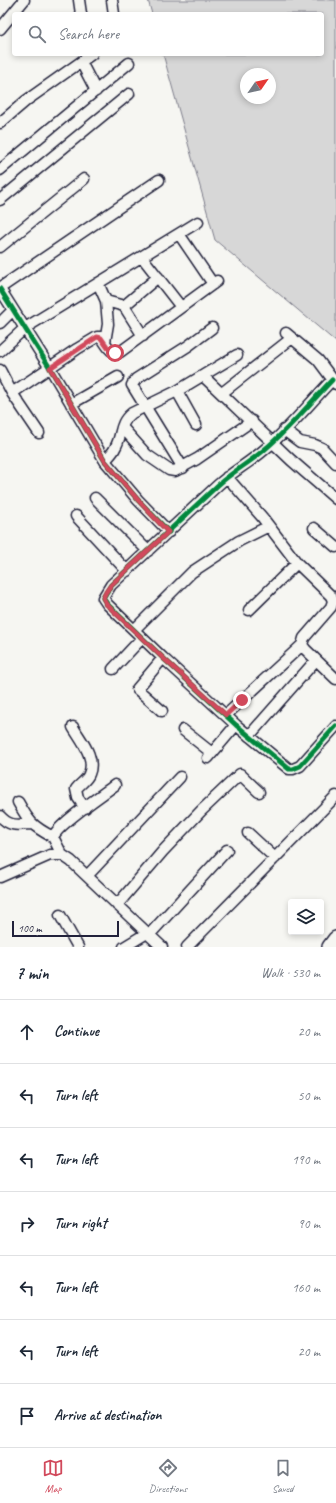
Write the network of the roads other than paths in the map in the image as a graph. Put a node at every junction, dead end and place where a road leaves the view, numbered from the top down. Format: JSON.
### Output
{"nodes":[{"id":1,"x":24,"y":0,"type":"edge"},
{"id":2,"x":79,"y":0,"type":"edge"},
{"id":3,"x":112,"y":0,"type":"edge"},
{"id":4,"x":14,"y":12,"type":"edge"},
{"id":5,"x":81,"y":12,"type":"edge"},
{"id":6,"x":114,"y":12,"type":"edge"},
{"id":7,"x":12,"y":14,"type":"edge"},
{"id":8,"x":0,"y":29,"type":"edge"},
{"id":9,"x":88,"y":56,"type":"edge"},
{"id":10,"x":129,"y":63,"type":"dead end"},
{"id":11,"x":96,"y":91,"type":"junction"},
{"id":12,"x":129,"y":94,"type":"dead end"},
{"id":13,"x":0,"y":123,"type":"edge"},
{"id":14,"x":0,"y":170,"type":"edge"},
{"id":15,"x":84,"y":179,"type":"dead end"},
{"id":16,"x":159,"y":180,"type":"dead end"},
{"id":17,"x":0,"y":200,"type":"edge"},
{"id":18,"x":198,"y":222,"type":"dead end"},
{"id":19,"x":179,"y":234,"type":"junction"},
{"id":20,"x":0,"y":247,"type":"edge"},
{"id":21,"x":142,"y":257,"type":"junction"},
{"id":22,"x":158,"y":277,"type":"junction"},
{"id":23,"x":98,"y":283,"type":"junction"},
{"id":24,"x":0,"y":289,"type":"edge"},
{"id":25,"x":106,"y":301,"type":"junction"},
{"id":26,"x":124,"y":306,"type":"junction"},
{"id":27,"x":181,"y":307,"type":"junction"},
{"id":28,"x":13,"y":310,"type":"junction"},
{"id":29,"x":0,"y":323,"type":"edge"},
{"id":30,"x":25,"y":328,"type":"junction"},
{"id":31,"x":212,"y":328,"type":"dead end"},
{"id":32,"x":143,"y":336,"type":"junction"},
{"id":33,"x":105,"y":342,"type":"junction"},
{"id":34,"x":0,"y":351,"type":"edge"},
{"id":35,"x":237,"y":355,"type":"dead end"},
{"id":36,"x":50,"y":368,"type":"junction"},
{"id":37,"x":0,"y":370,"type":"edge"},
{"id":38,"x":203,"y":376,"type":"junction"},
{"id":39,"x":118,"y":377,"type":"dead end"},
{"id":40,"x":334,"y":382,"type":"edge"},
{"id":41,"x":177,"y":390,"type":"junction"},
{"id":42,"x":12,"y":393,"type":"junction"},
{"id":43,"x":222,"y":393,"type":"junction"},
{"id":44,"x":71,"y":404,"type":"junction"},
{"id":45,"x":145,"y":407,"type":"junction"},
{"id":46,"x":252,"y":422,"type":"junction"},
{"id":47,"x":196,"y":425,"type":"dead end"},
{"id":48,"x":122,"y":427,"type":"junction"},
{"id":49,"x":284,"y":430,"type":"junction"},
{"id":50,"x":39,"y":433,"type":"dead end"},
{"id":51,"x":273,"y":442,"type":"junction"},
{"id":52,"x":105,"y":461,"type":"junction"},
{"id":53,"x":336,"y":463,"type":"edge"},
{"id":54,"x":183,"y":468,"type":"junction"},
{"id":55,"x":227,"y":477,"type":"junction"},
{"id":56,"x":334,"y":492,"type":"edge"},
{"id":57,"x":95,"y":498,"type":"dead end"},
{"id":58,"x":76,"y":516,"type":"dead end"},
{"id":59,"x":269,"y":526,"type":"junction"},
{"id":60,"x":314,"y":528,"type":"dead end"},
{"id":61,"x":168,"y":532,"type":"junction"},
{"id":62,"x":336,"y":547,"type":"edge"},
{"id":63,"x":148,"y":551,"type":"junction"},
{"id":64,"x":297,"y":562,"type":"junction"},
{"id":65,"x":127,"y":571,"type":"junction"},
{"id":66,"x":334,"y":599,"type":"edge"},
{"id":67,"x":249,"y":610,"type":"dead end"},
{"id":68,"x":134,"y":630,"type":"junction"},
{"id":69,"x":142,"y":638,"type":"junction"},
{"id":70,"x":302,"y":645,"type":"junction"},
{"id":71,"x":163,"y":658,"type":"junction"},
{"id":72,"x":316,"y":660,"type":"junction"},
{"id":73,"x":113,"y":669,"type":"dead end"},
{"id":74,"x":336,"y":679,"type":"edge"},
{"id":75,"x":162,"y":711,"type":"dead end"},
{"id":76,"x":226,"y":715,"type":"junction"},
{"id":77,"x":236,"y":725,"type":"junction"},
{"id":78,"x":336,"y":726,"type":"edge"},
{"id":79,"x":73,"y":728,"type":"dead end"},
{"id":80,"x":183,"y":730,"type":"dead end"},
{"id":81,"x":249,"y":736,"type":"junction"},
{"id":82,"x":180,"y":777,"type":"dead end"},
{"id":83,"x":115,"y":785,"type":"dead end"},
{"id":84,"x":259,"y":792,"type":"dead end"},
{"id":85,"x":336,"y":796,"type":"edge"},
{"id":86,"x":18,"y":802,"type":"dead end"},
{"id":87,"x":85,"y":808,"type":"junction"},
{"id":88,"x":0,"y":816,"type":"edge"},
{"id":89,"x":31,"y":824,"type":"junction"},
{"id":90,"x":248,"y":833,"type":"dead end"},
{"id":91,"x":53,"y":837,"type":"junction"},
{"id":92,"x":227,"y":850,"type":"dead end"},
{"id":93,"x":62,"y":855,"type":"junction"},
{"id":94,"x":275,"y":858,"type":"junction"},
{"id":95,"x":87,"y":876,"type":"junction"},
{"id":96,"x":0,"y":877,"type":"edge"},
{"id":97,"x":117,"y":905,"type":"junction"},
{"id":98,"x":60,"y":915,"type":"dead end"},
{"id":99,"x":148,"y":934,"type":"junction"},
{"id":100,"x":336,"y":939,"type":"edge"},
{"id":101,"x":78,"y":947,"type":"edge"},
{"id":102,"x":124,"y":947,"type":"edge"},
{"id":103,"x":162,"y":947,"type":"edge"},
{"id":104,"x":187,"y":947,"type":"edge"},
{"id":105,"x":330,"y":947,"type":"edge"}],
"edges":[{"from":1,"to":4,"type":"street"},
{"from":2,"to":5,"type":"street"},
{"from":3,"to":6,"type":"street"},
{"from":7,"to":8,"type":"street"},
{"from":9,"to":11,"type":"street"},
{"from":9,"to":13,"type":"street"},
{"from":10,"to":11,"type":"street"},
{"from":11,"to":14,"type":"street"},
{"from":12,"to":17,"type":"street"},
{"from":15,"to":20,"type":"street"},
{"from":16,"to":24,"type":"street"},
{"from":18,"to":19,"type":"street"},
{"from":19,"to":21,"type":"street"},
{"from":19,"to":27,"type":"street"},
{"from":21,"to":22,"type":"street"},
{"from":21,"to":23,"type":"street"},
{"from":22,"to":26,"type":"street"},
{"from":22,"to":27,"type":"street"},
{"from":23,"to":25,"type":"street"},
{"from":23,"to":30,"type":"street"},
{"from":24,"to":28,"type":"street"},
{"from":25,"to":26,"type":"street"},
{"from":25,"to":33,"type":"street"},
{"from":26,"to":32,"type":"street"},
{"from":27,"to":32,"type":"street"},
{"from":28,"to":29,"type":"street"},
{"from":28,"to":30,"type":"street"},
{"from":30,"to":34,"type":"street"},
{"from":30,"to":36,"type":"street"},
{"from":31,"to":45,"type":"street"},
{"from":32,"to":33,"type":"street"},
{"from":33,"to":36,"type":"street"},
{"from":35,"to":38,"type":"street"},
{"from":36,"to":42,"type":"street"},
{"from":36,"to":44,"type":"street"},
{"from":37,"to":42,"type":"street"},
{"from":38,"to":41,"type":"street"},
{"from":38,"to":43,"type":"street"},
{"from":39,"to":44,"type":"street"},
{"from":40,"to":43,"type":"street"},
{"from":40,"to":49,"type":"street"},
{"from":41,"to":45,"type":"street"},
{"from":41,"to":47,"type":"street"},
{"from":42,"to":50,"type":"street"},
{"from":43,"to":46,"type":"street"},
{"from":44,"to":52,"type":"street"},
{"from":45,"to":48,"type":"street"},
{"from":45,"to":54,"type":"street"},
{"from":46,"to":51,"type":"street"},
{"from":46,"to":54,"type":"street"},
{"from":48,"to":52,"type":"street"},
{"from":48,"to":54,"type":"street"},
{"from":49,"to":51,"type":"street"},
{"from":49,"to":53,"type":"street"},
{"from":51,"to":55,"type":"street"},
{"from":51,"to":56,"type":"street"},
{"from":52,"to":61,"type":"street"},
{"from":55,"to":59,"type":"street"},
{"from":55,"to":61,"type":"street"},
{"from":57,"to":63,"type":"street"},
{"from":58,"to":65,"type":"street"},
{"from":59,"to":64,"type":"street"},
{"from":59,"to":68,"type":"street"},
{"from":60,"to":62,"type":"street"},
{"from":61,"to":63,"type":"street"},
{"from":63,"to":65,"type":"street"},
{"from":64,"to":66,"type":"street"},
{"from":64,"to":67,"type":"street"},
{"from":65,"to":68,"type":"street"},
{"from":66,"to":70,"type":"street"},
{"from":68,"to":69,"type":"street"},
{"from":69,"to":71,"type":"street"},
{"from":69,"to":73,"type":"street"},
{"from":70,"to":72,"type":"street"},
{"from":70,"to":76,"type":"street"},
{"from":71,"to":75,"type":"street"},
{"from":71,"to":76,"type":"street"},
{"from":72,"to":74,"type":"street"},
{"from":72,"to":81,"type":"street"},
{"from":76,"to":77,"type":"street"},
{"from":77,"to":80,"type":"street"},
{"from":77,"to":81,"type":"street"},
{"from":78,"to":81,"type":"street"},
{"from":79,"to":87,"type":"street"},
{"from":82,"to":95,"type":"street"},
{"from":83,"to":87,"type":"street"},
{"from":84,"to":97,"type":"street"},
{"from":85,"to":94,"type":"street"},
{"from":86,"to":89,"type":"street"},
{"from":87,"to":91,"type":"street"},
{"from":88,"to":89,"type":"street"},
{"from":89,"to":91,"type":"street"},
{"from":90,"to":94,"type":"street"},
{"from":91,"to":93,"type":"street"},
{"from":92,"to":99,"type":"street"},
{"from":93,"to":95,"type":"street"},
{"from":93,"to":96,"type":"street"},
{"from":94,"to":104,"type":"street"},
{"from":95,"to":97,"type":"street"},
{"from":97,"to":99,"type":"street"},
{"from":98,"to":101,"type":"street"},
{"from":99,"to":102,"type":"street"},
{"from":99,"to":103,"type":"street"},
{"from":100,"to":105,"type":"highway"}]}
